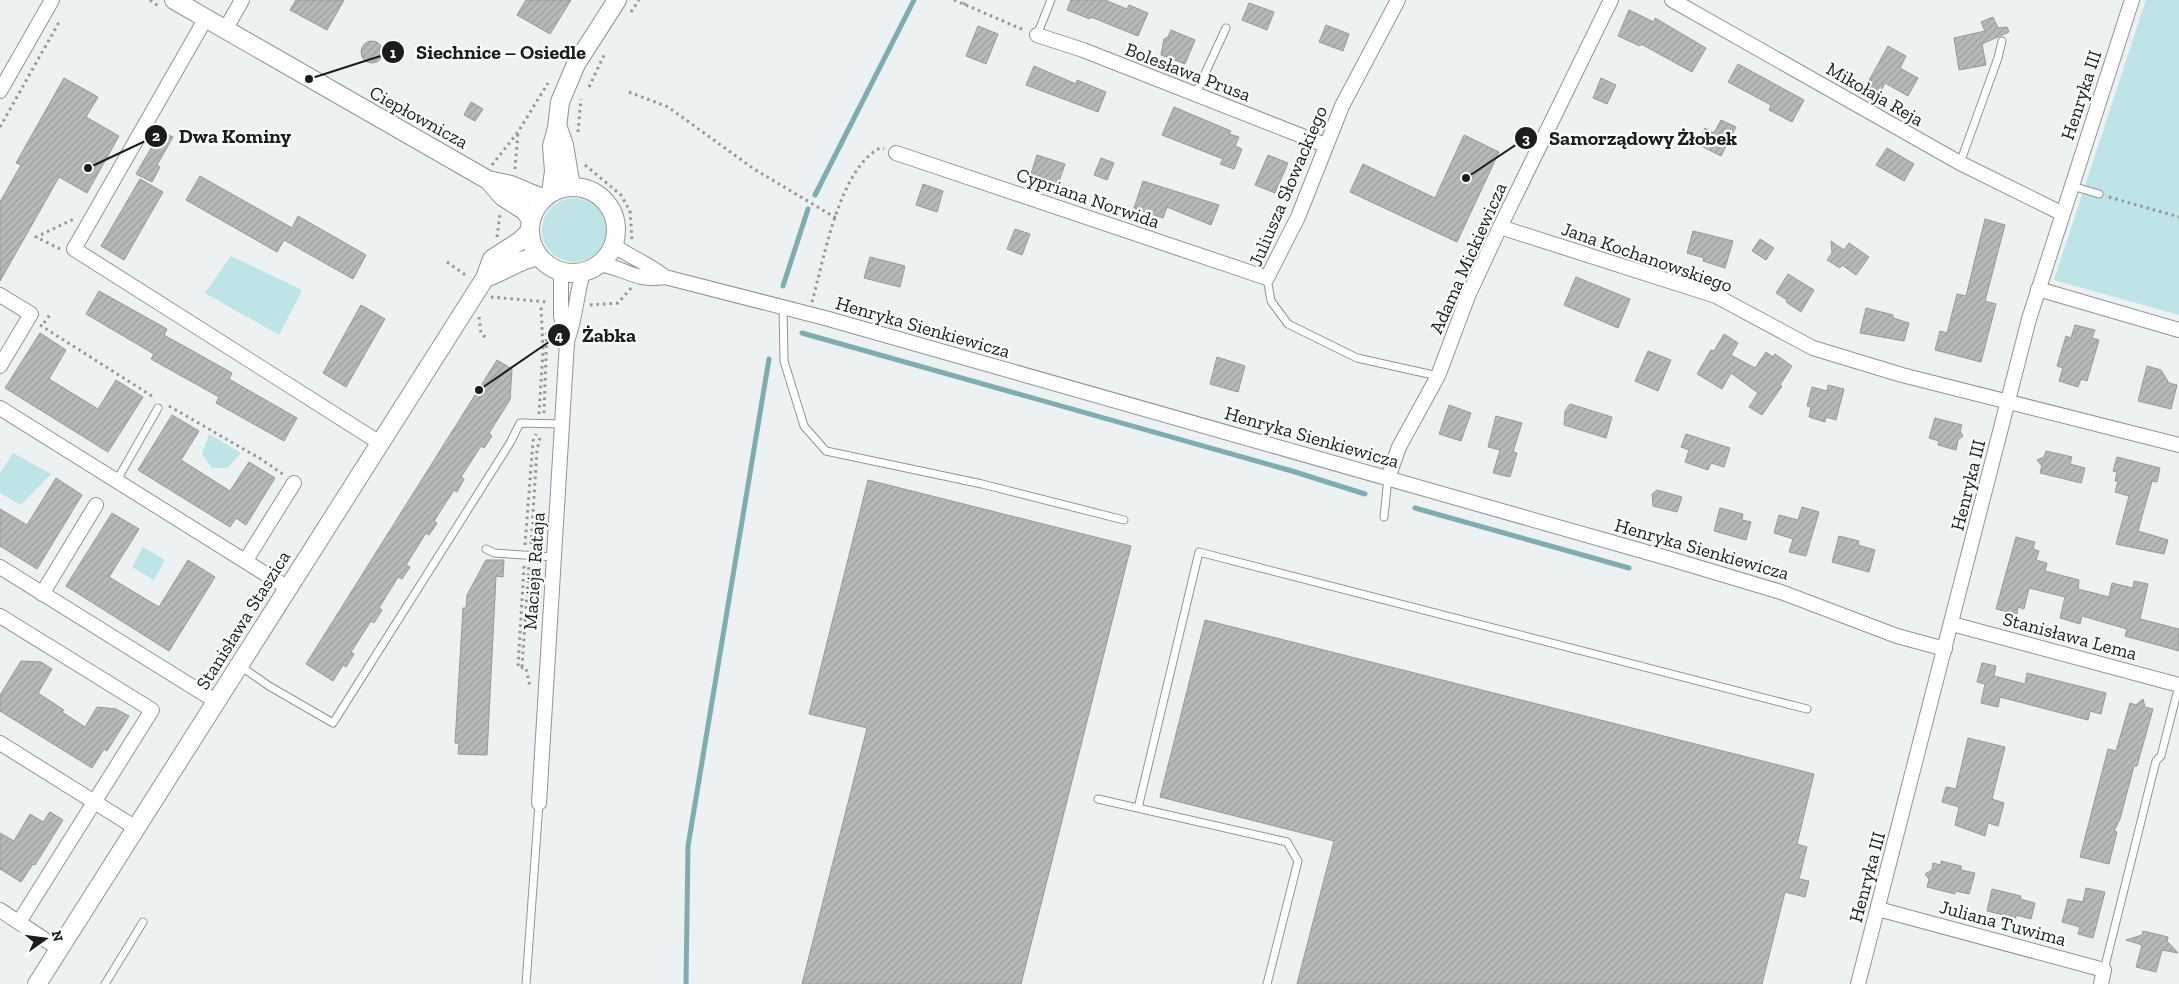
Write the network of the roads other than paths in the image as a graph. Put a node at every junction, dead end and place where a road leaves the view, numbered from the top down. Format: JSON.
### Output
{"nodes":[{"id":1,"x":52,"y":0,"type":"edge"},
{"id":2,"x":174,"y":0,"type":"edge"},
{"id":3,"x":242,"y":0,"type":"edge"},
{"id":4,"x":617,"y":0,"type":"edge"},
{"id":5,"x":1051,"y":0,"type":"edge"},
{"id":6,"x":1398,"y":0,"type":"edge"},
{"id":7,"x":1611,"y":0,"type":"edge"},
{"id":8,"x":1672,"y":0,"type":"edge"},
{"id":9,"x":2132,"y":0,"type":"edge"},
{"id":10,"x":206,"y":18,"type":"junction"},
{"id":11,"x":1226,"y":28,"type":"dead end"},
{"id":12,"x":225,"y":30,"type":"junction"},
{"id":13,"x":1037,"y":35,"type":"joint"},
{"id":14,"x":2002,"y":41,"type":"dead end"},
{"id":15,"x":0,"y":91,"type":"edge"},
{"id":16,"x":1195,"y":95,"type":"junction"},
{"id":17,"x":557,"y":128,"type":"junction"},
{"id":18,"x":1325,"y":145,"type":"junction"},
{"id":19,"x":896,"y":153,"type":"road end"},
{"id":20,"x":1960,"y":163,"type":"junction"},
{"id":21,"x":489,"y":174,"type":"junction"},
{"id":22,"x":2072,"y":186,"type":"junction"},
{"id":23,"x":571,"y":187,"type":"junction"},
{"id":24,"x":2098,"y":194,"type":"road end"},
{"id":25,"x":547,"y":196,"type":"junction"},
{"id":26,"x":2063,"y":214,"type":"junction"},
{"id":27,"x":531,"y":225,"type":"junction"},
{"id":28,"x":1500,"y":227,"type":"junction"},
{"id":29,"x":613,"y":245,"type":"junction"},
{"id":30,"x":539,"y":256,"type":"junction"},
{"id":31,"x":591,"y":268,"type":"junction"},
{"id":32,"x":557,"y":270,"type":"junction"},
{"id":33,"x":665,"y":277,"type":"junction"},
{"id":34,"x":477,"y":278,"type":"junction"},
{"id":35,"x":1267,"y":278,"type":"junction"},
{"id":36,"x":2038,"y":289,"type":"junction"},
{"id":37,"x":0,"y":295,"type":"edge"},
{"id":38,"x":783,"y":307,"type":"junction"},
{"id":39,"x":2179,"y":330,"type":"edge"},
{"id":40,"x":567,"y":342,"type":"junction"},
{"id":41,"x":0,"y":366,"type":"edge"},
{"id":42,"x":1438,"y":376,"type":"junction"},
{"id":43,"x":2007,"y":401,"type":"junction"},
{"id":44,"x":0,"y":408,"type":"edge"},
{"id":45,"x":158,"y":408,"type":"dead end"},
{"id":46,"x":562,"y":424,"type":"junction"},
{"id":47,"x":380,"y":443,"type":"junction"},
{"id":48,"x":2179,"y":444,"type":"edge"},
{"id":49,"x":1388,"y":478,"type":"junction"},
{"id":50,"x":117,"y":480,"type":"junction"},
{"id":51,"x":294,"y":483,"type":"dead end"},
{"id":52,"x":96,"y":505,"type":"dead end"},
{"id":53,"x":1384,"y":517,"type":"dead end"},
{"id":54,"x":1124,"y":520,"type":"dead end"},
{"id":55,"x":486,"y":549,"type":"dead end"},
{"id":56,"x":553,"y":557,"type":"junction"},
{"id":57,"x":246,"y":560,"type":"junction"},
{"id":58,"x":0,"y":567,"type":"edge"},
{"id":59,"x":288,"y":588,"type":"junction"},
{"id":60,"x":42,"y":594,"type":"junction"},
{"id":61,"x":0,"y":616,"type":"edge"},
{"id":62,"x":1952,"y":624,"type":"junction"},
{"id":63,"x":1945,"y":649,"type":"junction"},
{"id":64,"x":238,"y":665,"type":"junction"},
{"id":65,"x":2179,"y":685,"type":"edge"},
{"id":66,"x":217,"y":702,"type":"junction"},
{"id":67,"x":1806,"y":709,"type":"dead end"},
{"id":68,"x":0,"y":743,"type":"edge"},
{"id":69,"x":1098,"y":799,"type":"dead end"},
{"id":70,"x":96,"y":802,"type":"junction"},
{"id":71,"x":539,"y":803,"type":"joint"},
{"id":72,"x":1138,"y":808,"type":"junction"},
{"id":73,"x":136,"y":828,"type":"junction"},
{"id":74,"x":1878,"y":909,"type":"junction"},
{"id":75,"x":0,"y":910,"type":"edge"},
{"id":76,"x":19,"y":922,"type":"junction"},
{"id":77,"x":143,"y":922,"type":"dead end"},
{"id":78,"x":59,"y":949,"type":"junction"},
{"id":79,"x":2104,"y":970,"type":"junction"},
{"id":80,"x":37,"y":984,"type":"edge"},
{"id":81,"x":105,"y":984,"type":"edge"},
{"id":82,"x":526,"y":984,"type":"edge"},
{"id":83,"x":1267,"y":984,"type":"edge"},
{"id":84,"x":1858,"y":984,"type":"edge"},
{"id":85,"x":2101,"y":984,"type":"edge"}],
"edges":[{"from":1,"to":15,"type":"street"},
{"from":2,"to":10,"type":"street","name":"Ciepłownicza"},
{"from":3,"to":12,"type":"street"},
{"from":4,"to":17,"type":"street"},
{"from":5,"to":13,"type":"lane"},
{"from":6,"to":18,"type":"street","name":"Juliusza Słowackiego"},
{"from":7,"to":28,"type":"street","name":"Adama Mickiewicza"},
{"from":8,"to":20,"type":"street","name":"Mikołaja Reja"},
{"from":9,"to":22,"type":"street","name":"Henryka III"},
{"from":10,"to":12,"type":"street","name":"Ciepłownicza"},
{"from":10,"to":47,"type":"street"},
{"from":11,"to":16,"type":"lane"},
{"from":12,"to":21,"type":"street","name":"Ciepłownicza"},
{"from":13,"to":16,"type":"street","name":"Bolesława Prusa"},
{"from":14,"to":20,"type":"lane"},
{"from":16,"to":18,"type":"street","name":"Bolesława Prusa"},
{"from":17,"to":23,"type":"street"},
{"from":17,"to":25,"type":"street"},
{"from":18,"to":35,"type":"street","name":"Juliusza Słowackiego"},
{"from":19,"to":35,"type":"street","name":"Cypriana Norwida"},
{"from":20,"to":26,"type":"street","name":"Mikołaja Reja"},
{"from":21,"to":25,"type":"street","name":"Ciepłownicza"},
{"from":21,"to":27,"type":"street","name":"Ciepłownicza"},
{"from":22,"to":24,"type":"lane"},
{"from":22,"to":26,"type":"street","name":"Henryka III"},
{"from":23,"to":25,"type":"street"},
{"from":23,"to":29,"type":"street"},
{"from":25,"to":27,"type":"street"},
{"from":26,"to":36,"type":"street","name":"Henryka III"},
{"from":27,"to":30,"type":"street"},
{"from":27,"to":34,"type":"street","name":"Stanisława Staszica"},
{"from":28,"to":42,"type":"street","name":"Adama Mickiewicza"},
{"from":28,"to":43,"type":"street","name":"Jana Kochanowskiego"},
{"from":29,"to":31,"type":"street"},
{"from":29,"to":33,"type":"street","name":"Henryka Sienkiewicza"},
{"from":30,"to":32,"type":"street"},
{"from":30,"to":34,"type":"street"},
{"from":31,"to":32,"type":"street"},
{"from":31,"to":33,"type":"street","name":"Henryka Sienkiewicza"},
{"from":31,"to":40,"type":"street","name":"Macieja Rataja"},
{"from":32,"to":40,"type":"street","name":"Macieja Rataja"},
{"from":33,"to":38,"type":"street","name":"Henryka Sienkiewicza"},
{"from":34,"to":47,"type":"street","name":"Stanisława Staszica"},
{"from":35,"to":42,"type":"lane","name":"Juliusza Słowackiego"},
{"from":36,"to":39,"type":"street"},
{"from":36,"to":43,"type":"street","name":"Henryka III"},
{"from":37,"to":41,"type":"street"},
{"from":38,"to":49,"type":"street","name":"Henryka Sienkiewicza"},
{"from":38,"to":54,"type":"lane"},
{"from":40,"to":46,"type":"street","name":"Macieja Rataja"},
{"from":42,"to":49,"type":"street","name":"Adama Mickiewicza"},
{"from":43,"to":48,"type":"street","name":"Jana Kochanowskiego"},
{"from":43,"to":62,"type":"street","name":"Henryka III"},
{"from":44,"to":50,"type":"street"},
{"from":45,"to":50,"type":"lane"},
{"from":46,"to":56,"type":"street","name":"Macieja Rataja"},
{"from":46,"to":64,"type":"lane"},
{"from":47,"to":59,"type":"street","name":"Stanisława Staszica"},
{"from":49,"to":53,"type":"lane"},
{"from":49,"to":63,"type":"street","name":"Henryka Sienkiewicza"},
{"from":50,"to":57,"type":"street"},
{"from":51,"to":57,"type":"street"},
{"from":52,"to":60,"type":"street"},
{"from":55,"to":56,"type":"lane"},
{"from":56,"to":71,"type":"street","name":"Macieja Rataja"},
{"from":57,"to":59,"type":"street"},
{"from":58,"to":60,"type":"street"},
{"from":59,"to":64,"type":"street","name":"Stanisława Staszica"},
{"from":60,"to":66,"type":"street"},
{"from":61,"to":70,"type":"street"},
{"from":62,"to":63,"type":"street","name":"Henryka III"},
{"from":62,"to":65,"type":"street","name":"Stanisława Lema"},
{"from":63,"to":74,"type":"street","name":"Henryka III"},
{"from":64,"to":66,"type":"street","name":"Stanisława Staszica"},
{"from":65,"to":79,"type":"lane"},
{"from":66,"to":73,"type":"street","name":"Stanisława Staszica"},
{"from":67,"to":72,"type":"lane"},
{"from":68,"to":70,"type":"street"},
{"from":69,"to":72,"type":"lane"},
{"from":70,"to":73,"type":"street"},
{"from":70,"to":76,"type":"street"},
{"from":71,"to":82,"type":"lane"},
{"from":72,"to":83,"type":"lane"},
{"from":73,"to":78,"type":"street","name":"Stanisława Staszica"},
{"from":74,"to":79,"type":"street","name":"Juliana Tuwima"},
{"from":74,"to":84,"type":"street","name":"Henryka III"},
{"from":75,"to":76,"type":"street"},
{"from":76,"to":78,"type":"street"},
{"from":77,"to":81,"type":"lane"},
{"from":78,"to":80,"type":"street","name":"Stanisława Staszica"},
{"from":79,"to":85,"type":"street"}]}
